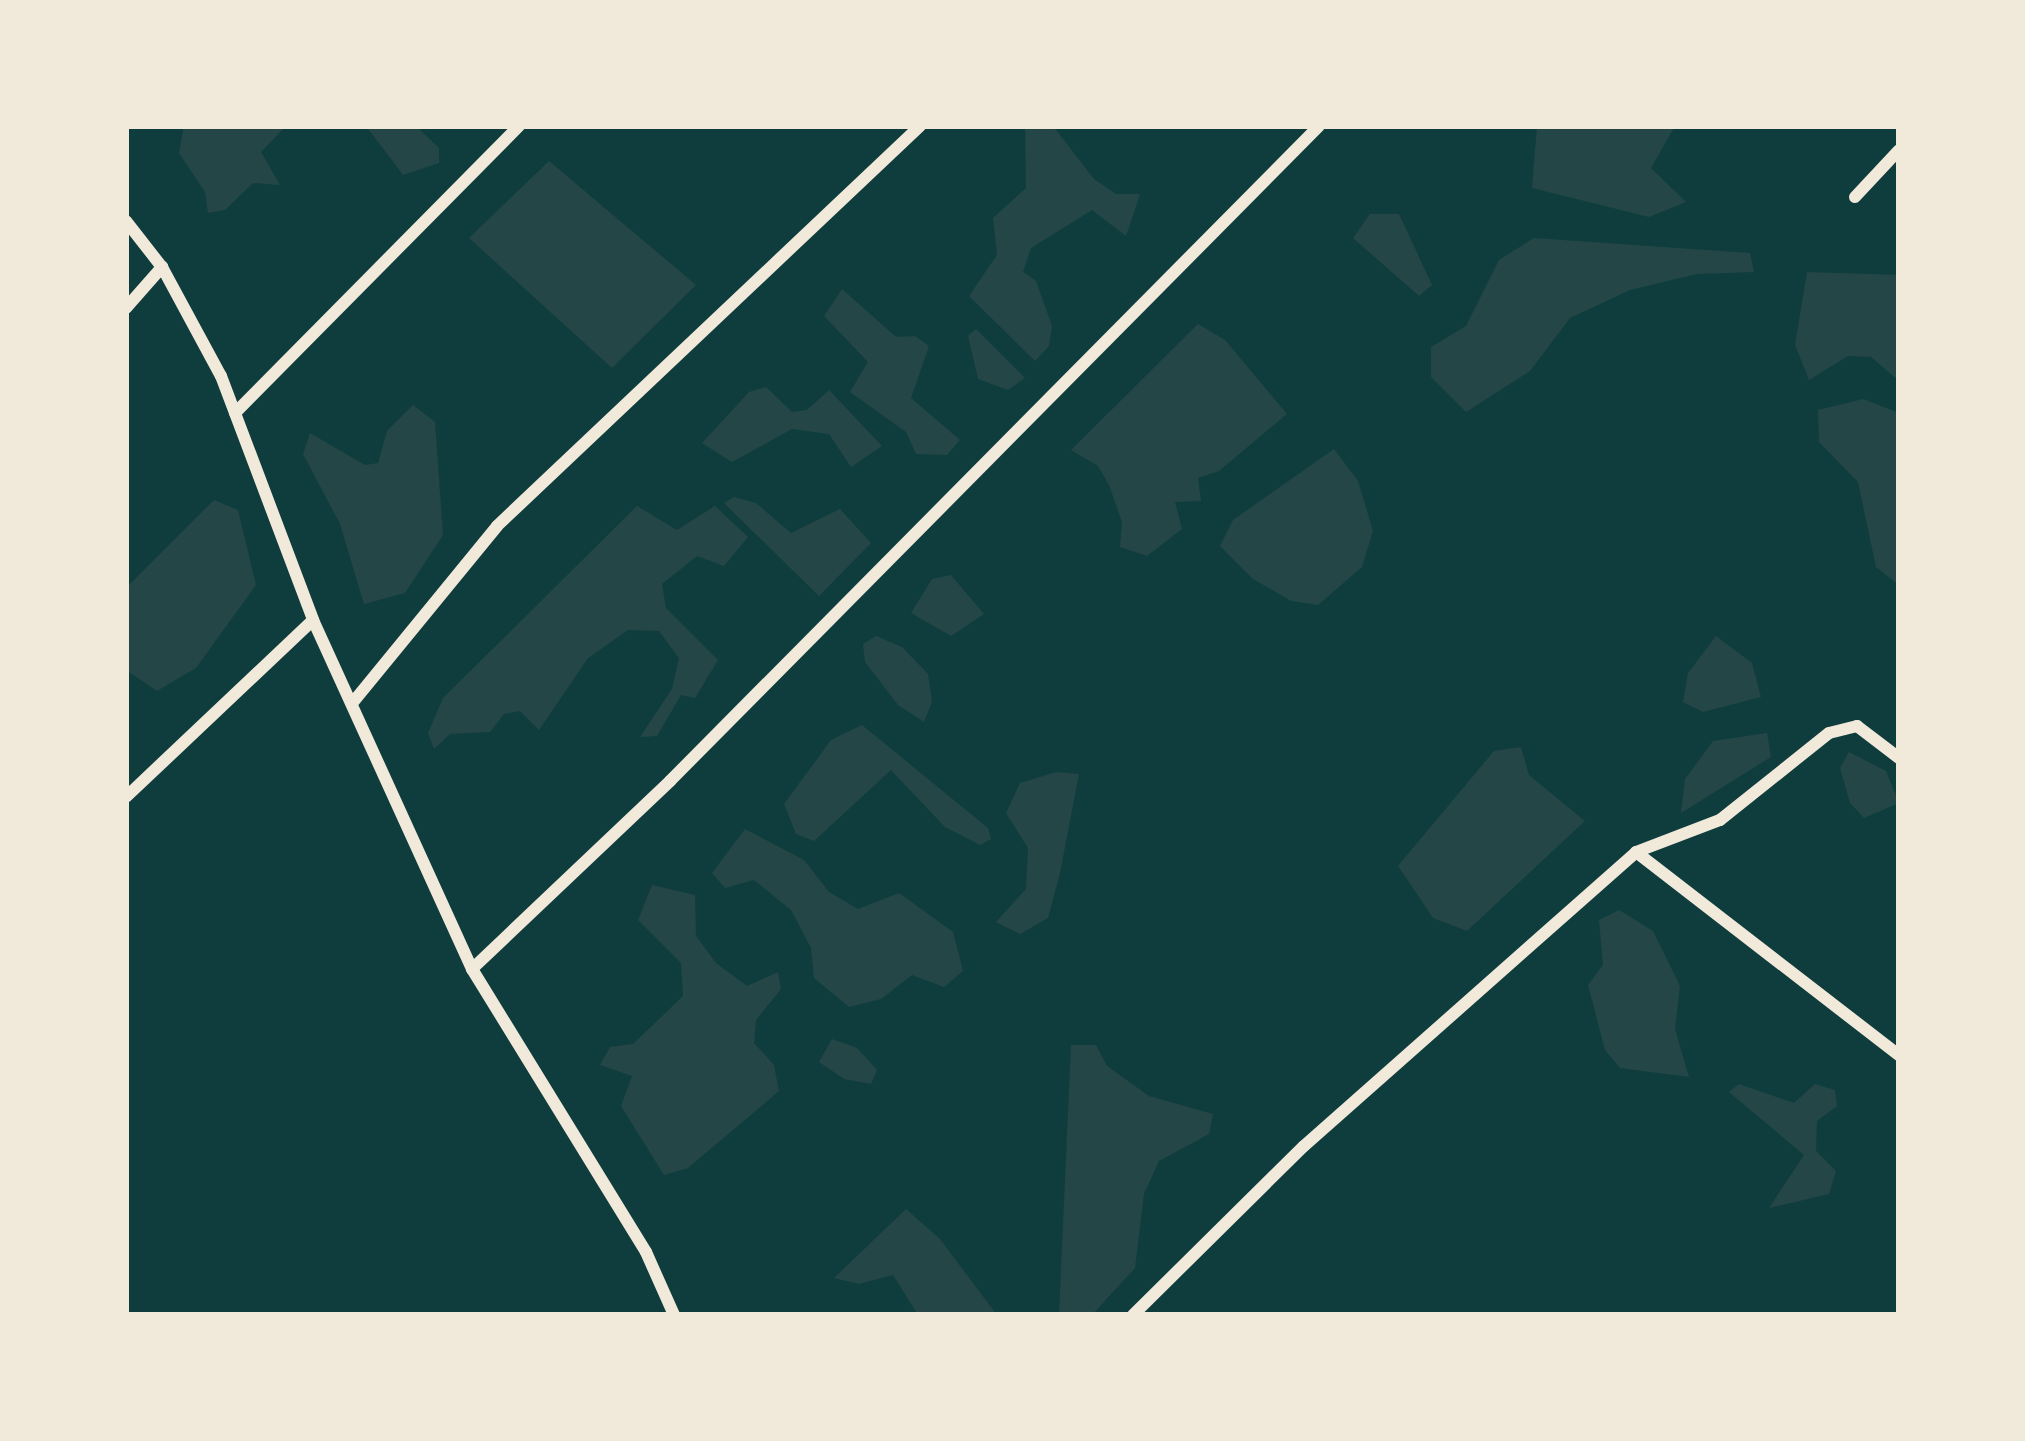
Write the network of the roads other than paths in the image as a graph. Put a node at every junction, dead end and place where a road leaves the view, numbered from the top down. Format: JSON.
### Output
{"nodes":[{"id":1,"x":519,"y":126,"type":"edge"},
{"id":2,"x":920,"y":126,"type":"edge"},
{"id":3,"x":1319,"y":126,"type":"edge"},
{"id":4,"x":1899,"y":150,"type":"edge"},
{"id":5,"x":1856,"y":197,"type":"dead end"},
{"id":6,"x":126,"y":220,"type":"edge"},
{"id":7,"x":162,"y":267,"type":"junction"},
{"id":8,"x":126,"y":308,"type":"edge"},
{"id":9,"x":235,"y":413,"type":"junction"},
{"id":10,"x":313,"y":620,"type":"junction"},
{"id":11,"x":354,"y":700,"type":"junction"},
{"id":12,"x":1899,"y":758,"type":"edge"},
{"id":13,"x":126,"y":797,"type":"edge"},
{"id":14,"x":1636,"y":852,"type":"junction"},
{"id":15,"x":472,"y":969,"type":"junction"},
{"id":16,"x":1899,"y":1055,"type":"edge"},
{"id":17,"x":674,"y":1315,"type":"edge"},
{"id":18,"x":1133,"y":1315,"type":"edge"}],
"edges":[{"from":1,"to":9,"type":"street"},
{"from":2,"to":11,"type":"street"},
{"from":3,"to":15,"type":"street"},
{"from":4,"to":5,"type":"street"},
{"from":6,"to":7,"type":"street"},
{"from":7,"to":8,"type":"street"},
{"from":7,"to":9,"type":"street"},
{"from":9,"to":10,"type":"street"},
{"from":10,"to":11,"type":"street"},
{"from":10,"to":13,"type":"street"},
{"from":11,"to":15,"type":"street"},
{"from":12,"to":14,"type":"street"},
{"from":14,"to":16,"type":"street"},
{"from":14,"to":18,"type":"street"},
{"from":15,"to":17,"type":"street"}]}
